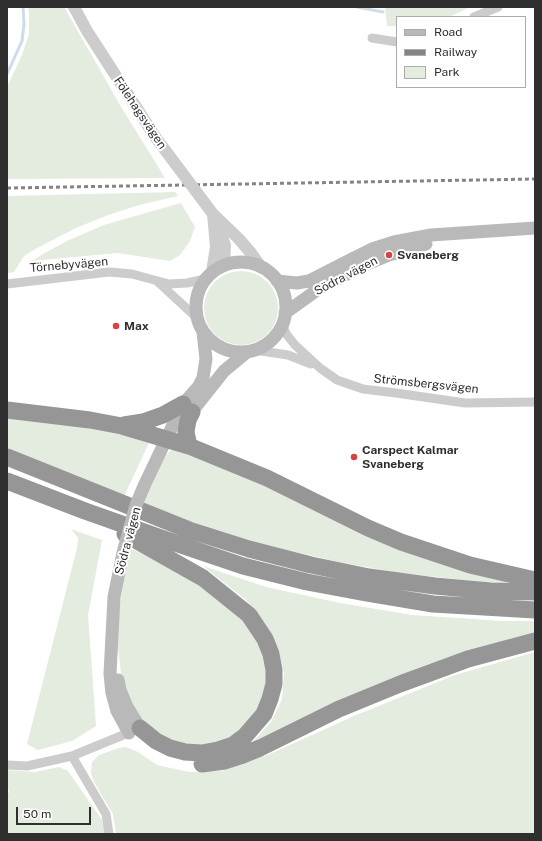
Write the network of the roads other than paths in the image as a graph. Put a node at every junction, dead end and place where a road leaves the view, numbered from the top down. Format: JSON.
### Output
{"nodes":[{"id":1,"x":74,"y":7,"type":"edge"},
{"id":2,"x":498,"y":7,"type":"edge"},
{"id":3,"x":476,"y":16,"type":"edge"},
{"id":4,"x":372,"y":38,"type":"dead end"},
{"id":5,"x":396,"y":42,"type":"edge"},
{"id":6,"x":213,"y":214,"type":"junction"},
{"id":7,"x":535,"y":228,"type":"edge"},
{"id":8,"x":481,"y":231,"type":"junction"},
{"id":9,"x":224,"y":265,"type":"junction"},
{"id":10,"x":261,"y":267,"type":"junction"},
{"id":11,"x":209,"y":276,"type":"junction"},
{"id":12,"x":157,"y":281,"type":"junction"},
{"id":13,"x":277,"y":281,"type":"junction"},
{"id":14,"x":7,"y":284,"type":"edge"},
{"id":15,"x":197,"y":318,"type":"junction"},
{"id":16,"x":284,"y":319,"type":"junction"},
{"id":17,"x":203,"y":332,"type":"junction"},
{"id":18,"x":251,"y":351,"type":"junction"},
{"id":19,"x":320,"y":368,"type":"junction"},
{"id":20,"x":535,"y":402,"type":"edge"},
{"id":21,"x":187,"y":408,"type":"junction"},
{"id":22,"x":7,"y":410,"type":"edge"},
{"id":23,"x":122,"y":426,"type":"junction"},
{"id":24,"x":167,"y":439,"type":"junction"},
{"id":25,"x":189,"y":446,"type":"junction"},
{"id":26,"x":7,"y":457,"type":"edge"},
{"id":27,"x":7,"y":481,"type":"edge"},
{"id":28,"x":85,"y":511,"type":"junction"},
{"id":29,"x":535,"y":580,"type":"edge"},
{"id":30,"x":535,"y":592,"type":"edge"},
{"id":31,"x":535,"y":610,"type":"edge"},
{"id":32,"x":535,"y":641,"type":"edge"},
{"id":33,"x":134,"y":730,"type":"junction"},
{"id":34,"x":72,"y":756,"type":"junction"},
{"id":35,"x":7,"y":765,"type":"edge"},
{"id":36,"x":109,"y":834,"type":"edge"}],
"edges":[{"from":1,"to":6,"type":"street","name":"Fölehagsvägen","bridge":true},
{"from":2,"to":3,"type":"street"},
{"from":4,"to":5,"type":"street"},
{"from":6,"to":9,"type":"street","name":"Fölehagsvägen"},
{"from":6,"to":10,"type":"street","name":"Fölehagsvägen"},
{"from":6,"to":11,"type":"street"},
{"from":7,"to":8,"type":"main road","name":"Södra vägen"},
{"from":8,"to":13,"type":"main road","name":"Södra vägen"},
{"from":8,"to":16,"type":"main road","name":"Södra vägen"},
{"from":9,"to":10,"type":"main road"},
{"from":9,"to":11,"type":"main road"},
{"from":10,"to":13,"type":"main road"},
{"from":11,"to":12,"type":"street","name":"Törnebyvägen"},
{"from":11,"to":15,"type":"main road"},
{"from":12,"to":14,"type":"street","name":"Törnebyvägen"},
{"from":12,"to":15,"type":"street","name":"Törnebyvägen"},
{"from":13,"to":16,"type":"main road"},
{"from":15,"to":17,"type":"main road"},
{"from":16,"to":18,"type":"main road"},
{"from":16,"to":19,"type":"street","name":"Strömsbergsvägen"},
{"from":17,"to":18,"type":"main road"},
{"from":17,"to":21,"type":"main road","name":"Södra vägen"},
{"from":18,"to":19,"type":"street","name":"Strömsbergsvägen"},
{"from":18,"to":21,"type":"main road","name":"Södra vägen"},
{"from":19,"to":20,"type":"street","name":"Strömsbergsvägen"},
{"from":21,"to":23,"type":"highway"},
{"from":21,"to":24,"type":"main road","name":"Södra vägen"},
{"from":21,"to":25,"type":"highway"},
{"from":22,"to":23,"type":"highway"},
{"from":23,"to":24,"type":"highway"},
{"from":24,"to":25,"type":"highway"},
{"from":24,"to":33,"type":"main road","name":"Södra vägen","bridge":true},
{"from":25,"to":29,"type":"highway"},
{"from":26,"to":30,"type":"highway"},
{"from":27,"to":28,"type":"highway"},
{"from":28,"to":31,"type":"highway"},
{"from":28,"to":33,"type":"highway"},
{"from":32,"to":33,"type":"highway"},
{"from":33,"to":34,"type":"street"},
{"from":34,"to":35,"type":"street"},
{"from":34,"to":36,"type":"street"}]}
